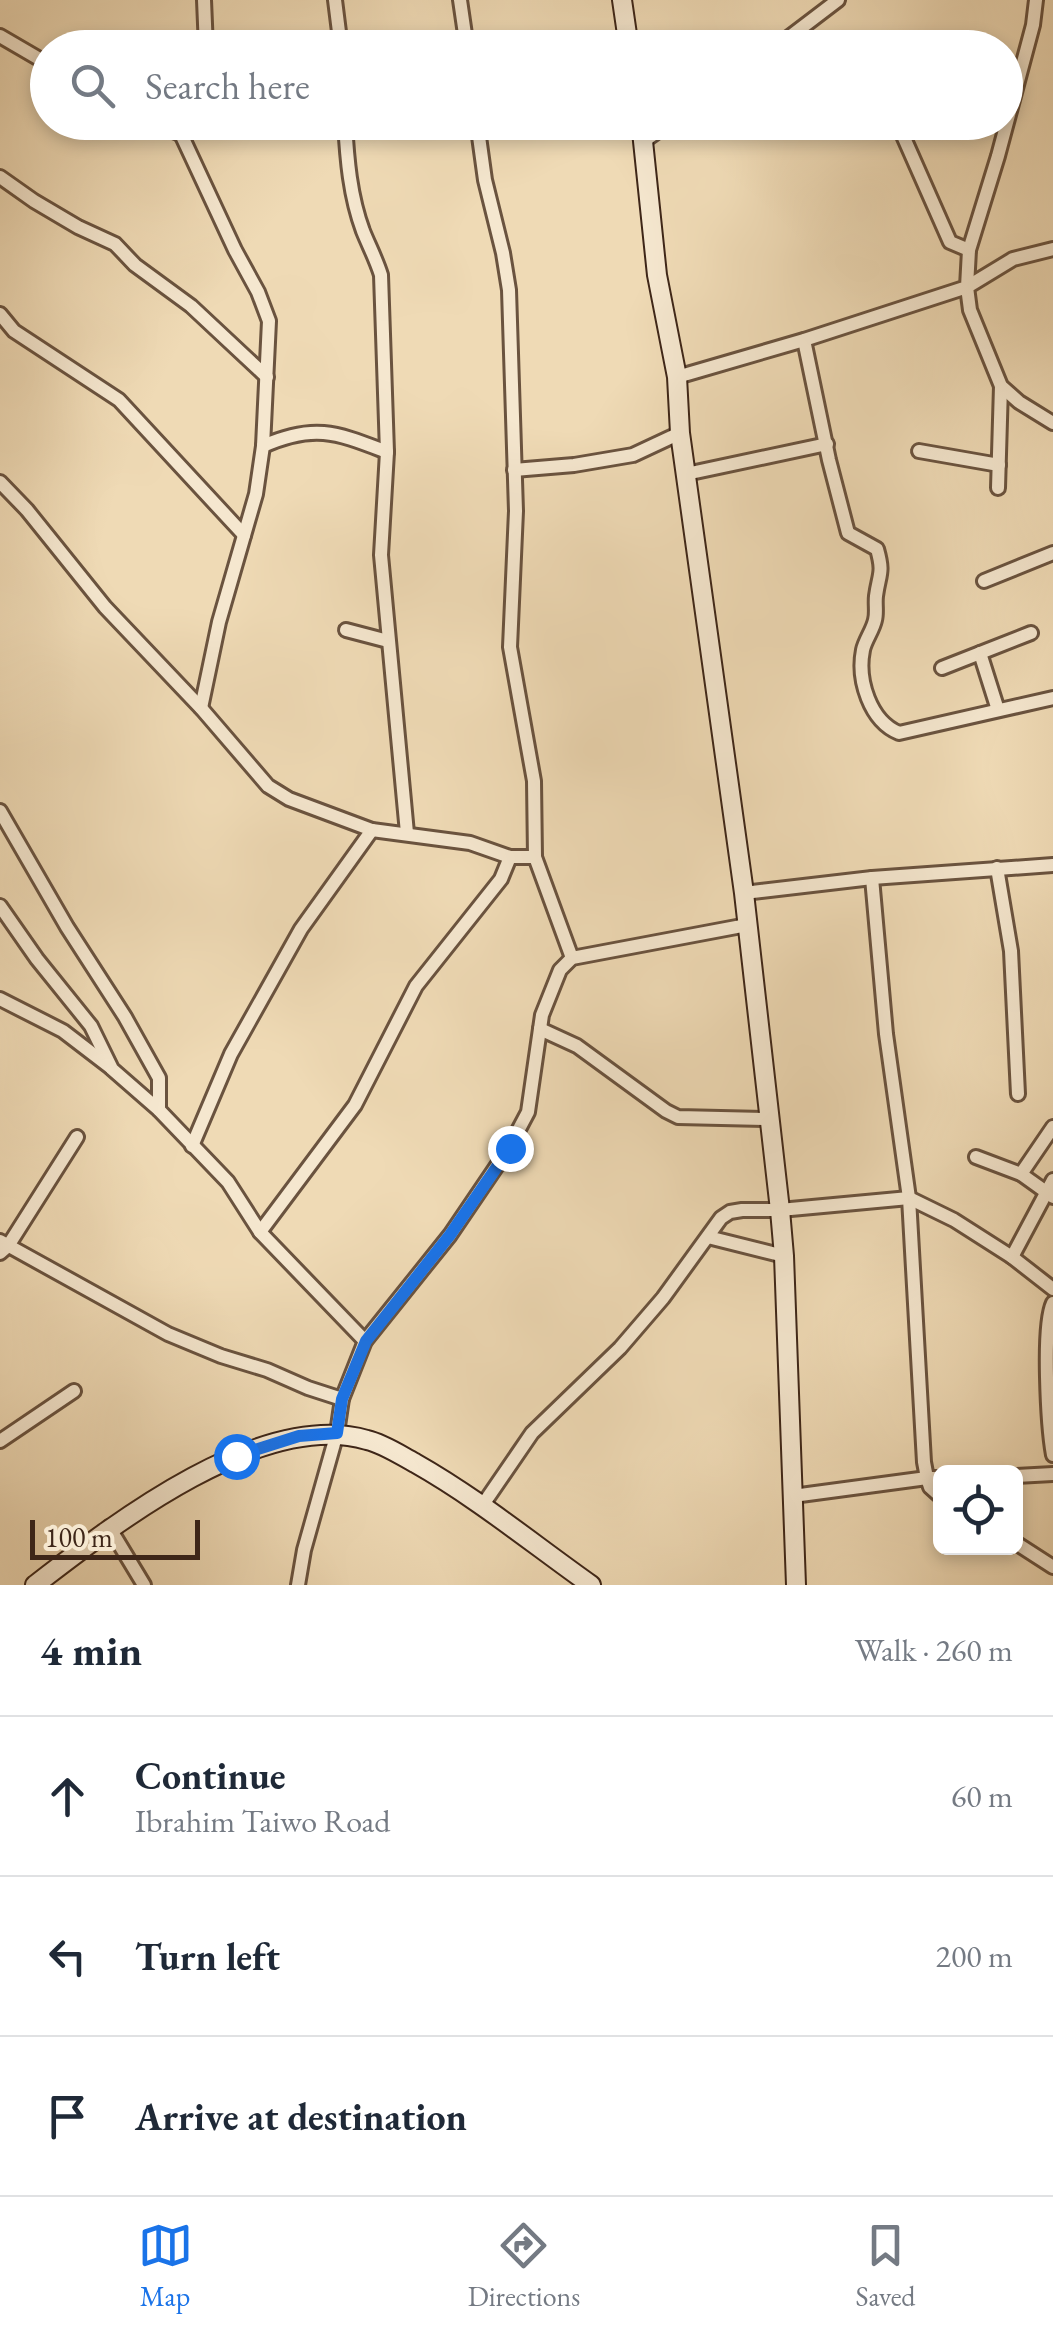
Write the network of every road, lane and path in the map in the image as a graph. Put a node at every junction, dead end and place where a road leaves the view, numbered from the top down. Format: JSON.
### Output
{"nodes":[{"id":1,"x":204,"y":0,"type":"edge"},
{"id":2,"x":335,"y":0,"type":"edge"},
{"id":3,"x":460,"y":0,"type":"edge"},
{"id":4,"x":622,"y":0,"type":"edge"},
{"id":5,"x":838,"y":0,"type":"edge"},
{"id":6,"x":1036,"y":0,"type":"edge"},
{"id":7,"x":205,"y":30,"type":"edge"},
{"id":8,"x":339,"y":30,"type":"edge"},
{"id":9,"x":465,"y":30,"type":"edge"},
{"id":10,"x":626,"y":30,"type":"edge"},
{"id":11,"x":799,"y":30,"type":"edge"},
{"id":12,"x":0,"y":36,"type":"edge"},
{"id":13,"x":30,"y":54,"type":"edge"},
{"id":14,"x":1023,"y":62,"type":"edge"},
{"id":15,"x":188,"y":140,"type":"edge"},
{"id":16,"x":346,"y":140,"type":"edge"},
{"id":17,"x":479,"y":140,"type":"edge"},
{"id":18,"x":644,"y":140,"type":"edge"},
{"id":19,"x":904,"y":140,"type":"edge"},
{"id":20,"x":1002,"y":140,"type":"edge"},
{"id":21,"x":0,"y":177,"type":"edge"},
{"id":22,"x":1053,"y":249,"type":"edge"},
{"id":23,"x":970,"y":250,"type":"junction"},
{"id":24,"x":967,"y":287,"type":"junction"},
{"id":25,"x":0,"y":314,"type":"edge"},
{"id":26,"x":804,"y":340,"type":"junction"},
{"id":27,"x":267,"y":377,"type":"junction"},
{"id":28,"x":677,"y":377,"type":"junction"},
{"id":29,"x":1001,"y":386,"type":"junction"},
{"id":30,"x":1053,"y":423,"type":"edge"},
{"id":31,"x":680,"y":433,"type":"junction"},
{"id":32,"x":826,"y":444,"type":"junction"},
{"id":33,"x":263,"y":446,"type":"junction"},
{"id":34,"x":919,"y":451,"type":"dead end"},
{"id":35,"x":388,"y":452,"type":"junction"},
{"id":36,"x":999,"y":465,"type":"junction"},
{"id":37,"x":514,"y":470,"type":"junction"},
{"id":38,"x":686,"y":474,"type":"junction"},
{"id":39,"x":0,"y":482,"type":"edge"},
{"id":40,"x":998,"y":488,"type":"dead end"},
{"id":41,"x":244,"y":536,"type":"junction"},
{"id":42,"x":1053,"y":554,"type":"edge"},
{"id":43,"x":984,"y":581,"type":"dead end"},
{"id":44,"x":346,"y":630,"type":"dead end"},
{"id":45,"x":1032,"y":632,"type":"dead end"},
{"id":46,"x":388,"y":641,"type":"junction"},
{"id":47,"x":980,"y":653,"type":"junction"},
{"id":48,"x":942,"y":668,"type":"dead end"},
{"id":49,"x":1053,"y":698,"type":"edge"},
{"id":50,"x":200,"y":708,"type":"junction"},
{"id":51,"x":998,"y":710,"type":"junction"},
{"id":52,"x":0,"y":811,"type":"edge"},
{"id":53,"x":372,"y":830,"type":"junction"},
{"id":54,"x":406,"y":833,"type":"junction"},
{"id":55,"x":510,"y":857,"type":"junction"},
{"id":56,"x":535,"y":857,"type":"junction"},
{"id":57,"x":1053,"y":865,"type":"edge"},
{"id":58,"x":997,"y":868,"type":"junction"},
{"id":59,"x":872,"y":878,"type":"junction"},
{"id":60,"x":744,"y":893,"type":"junction"},
{"id":61,"x":0,"y":906,"type":"edge"},
{"id":62,"x":747,"y":926,"type":"junction"},
{"id":63,"x":572,"y":958,"type":"junction"},
{"id":64,"x":0,"y":999,"type":"edge"},
{"id":65,"x":540,"y":1029,"type":"junction"},
{"id":66,"x":112,"y":1068,"type":"junction"},
{"id":67,"x":1018,"y":1094,"type":"dead end"},
{"id":68,"x":159,"y":1110,"type":"junction"},
{"id":69,"x":769,"y":1119,"type":"junction"},
{"id":70,"x":1053,"y":1127,"type":"edge"},
{"id":71,"x":77,"y":1137,"type":"dead end"},
{"id":72,"x":192,"y":1146,"type":"junction"},
{"id":73,"x":976,"y":1156,"type":"dead end"},
{"id":74,"x":1021,"y":1174,"type":"junction"},
{"id":75,"x":1051,"y":1189,"type":"edge"},
{"id":76,"x":908,"y":1198,"type":"junction"},
{"id":77,"x":780,"y":1210,"type":"junction"},
{"id":78,"x":260,"y":1232,"type":"junction"},
{"id":79,"x":708,"y":1237,"type":"junction"},
{"id":80,"x":3,"y":1247,"type":"edge"},
{"id":81,"x":784,"y":1256,"type":"junction"},
{"id":82,"x":1012,"y":1257,"type":"junction"},
{"id":83,"x":1053,"y":1289,"type":"edge"},
{"id":84,"x":1053,"y":1303,"type":"edge"},
{"id":85,"x":366,"y":1341,"type":"junction"},
{"id":86,"x":74,"y":1391,"type":"dead end"},
{"id":87,"x":342,"y":1399,"type":"junction"},
{"id":88,"x":337,"y":1433,"type":"junction"},
{"id":89,"x":0,"y":1441,"type":"edge"},
{"id":90,"x":1053,"y":1455,"type":"edge"},
{"id":91,"x":1053,"y":1474,"type":"edge"},
{"id":92,"x":933,"y":1475,"type":"edge"},
{"id":93,"x":1023,"y":1476,"type":"edge"},
{"id":94,"x":933,"y":1478,"type":"edge"},
{"id":95,"x":793,"y":1496,"type":"junction"},
{"id":96,"x":482,"y":1506,"type":"junction"},
{"id":97,"x":109,"y":1527,"type":"junction"},
{"id":98,"x":1023,"y":1548,"type":"edge"},
{"id":99,"x":1053,"y":1567,"type":"edge"},
{"id":100,"x":35,"y":1585,"type":"edge"},
{"id":101,"x":144,"y":1585,"type":"edge"},
{"id":102,"x":298,"y":1585,"type":"edge"},
{"id":103,"x":591,"y":1585,"type":"edge"},
{"id":104,"x":796,"y":1585,"type":"edge"}],
"edges":[{"from":1,"to":7,"type":"street"},
{"from":2,"to":8,"type":"street"},
{"from":3,"to":9,"type":"street"},
{"from":4,"to":10,"type":"main road"},
{"from":5,"to":11,"type":"street"},
{"from":6,"to":14,"type":"street"},
{"from":12,"to":13,"type":"street"},
{"from":15,"to":27,"type":"street"},
{"from":16,"to":35,"type":"street"},
{"from":17,"to":37,"type":"street"},
{"from":18,"to":28,"type":"main road"},
{"from":19,"to":23,"type":"street"},
{"from":20,"to":23,"type":"street"},
{"from":21,"to":27,"type":"street"},
{"from":22,"to":24,"type":"street"},
{"from":23,"to":24,"type":"street"},
{"from":24,"to":26,"type":"street"},
{"from":24,"to":29,"type":"street"},
{"from":25,"to":41,"type":"street"},
{"from":26,"to":28,"type":"street"},
{"from":26,"to":32,"type":"street"},
{"from":27,"to":33,"type":"street"},
{"from":28,"to":31,"type":"main road"},
{"from":29,"to":30,"type":"street"},
{"from":29,"to":36,"type":"street"},
{"from":31,"to":37,"type":"street"},
{"from":31,"to":38,"type":"main road"},
{"from":32,"to":38,"type":"street"},
{"from":32,"to":51,"type":"street"},
{"from":33,"to":35,"type":"street"},
{"from":33,"to":41,"type":"street"},
{"from":34,"to":36,"type":"street"},
{"from":35,"to":46,"type":"street"},
{"from":36,"to":40,"type":"street"},
{"from":37,"to":56,"type":"street"},
{"from":38,"to":60,"type":"main road"},
{"from":39,"to":50,"type":"street"},
{"from":41,"to":50,"type":"street"},
{"from":42,"to":43,"type":"street"},
{"from":44,"to":46,"type":"street"},
{"from":45,"to":47,"type":"street"},
{"from":46,"to":54,"type":"street"},
{"from":47,"to":48,"type":"street"},
{"from":47,"to":51,"type":"street"},
{"from":49,"to":51,"type":"street"},
{"from":50,"to":53,"type":"street"},
{"from":52,"to":68,"type":"street"},
{"from":53,"to":54,"type":"street"},
{"from":53,"to":72,"type":"street"},
{"from":54,"to":55,"type":"street"},
{"from":55,"to":56,"type":"street"},
{"from":55,"to":78,"type":"street"},
{"from":56,"to":63,"type":"street"},
{"from":57,"to":58,"type":"street"},
{"from":58,"to":59,"type":"street"},
{"from":58,"to":67,"type":"street"},
{"from":59,"to":60,"type":"street"},
{"from":59,"to":76,"type":"street"},
{"from":60,"to":62,"type":"main road"},
{"from":61,"to":66,"type":"street"},
{"from":62,"to":63,"type":"street"},
{"from":62,"to":69,"type":"main road"},
{"from":63,"to":65,"type":"street"},
{"from":64,"to":66,"type":"street"},
{"from":65,"to":69,"type":"street"},
{"from":65,"to":85,"type":"street"},
{"from":66,"to":68,"type":"street"},
{"from":68,"to":72,"type":"street"},
{"from":69,"to":77,"type":"main road"},
{"from":70,"to":74,"type":"street"},
{"from":71,"to":80,"type":"street"},
{"from":72,"to":78,"type":"street"},
{"from":73,"to":74,"type":"street"},
{"from":74,"to":75,"type":"street"},
{"from":75,"to":82,"type":"street"},
{"from":76,"to":77,"type":"street"},
{"from":76,"to":82,"type":"street"},
{"from":76,"to":92,"type":"street"},
{"from":77,"to":79,"type":"street"},
{"from":77,"to":81,"type":"main road"},
{"from":78,"to":85,"type":"street"},
{"from":79,"to":81,"type":"street"},
{"from":79,"to":96,"type":"street"},
{"from":80,"to":87,"type":"street"},
{"from":81,"to":95,"type":"main road"},
{"from":82,"to":83,"type":"street"},
{"from":84,"to":90,"type":"street"},
{"from":85,"to":87,"type":"street"},
{"from":86,"to":89,"type":"street"},
{"from":87,"to":88,"type":"street"},
{"from":88,"to":96,"type":"main road"},
{"from":88,"to":97,"type":"main road"},
{"from":88,"to":102,"type":"street"},
{"from":91,"to":93,"type":"street"},
{"from":94,"to":95,"type":"street"},
{"from":95,"to":104,"type":"main road"},
{"from":96,"to":103,"type":"main road"},
{"from":97,"to":100,"type":"main road"},
{"from":97,"to":101,"type":"street"},
{"from":98,"to":99,"type":"street"}]}
